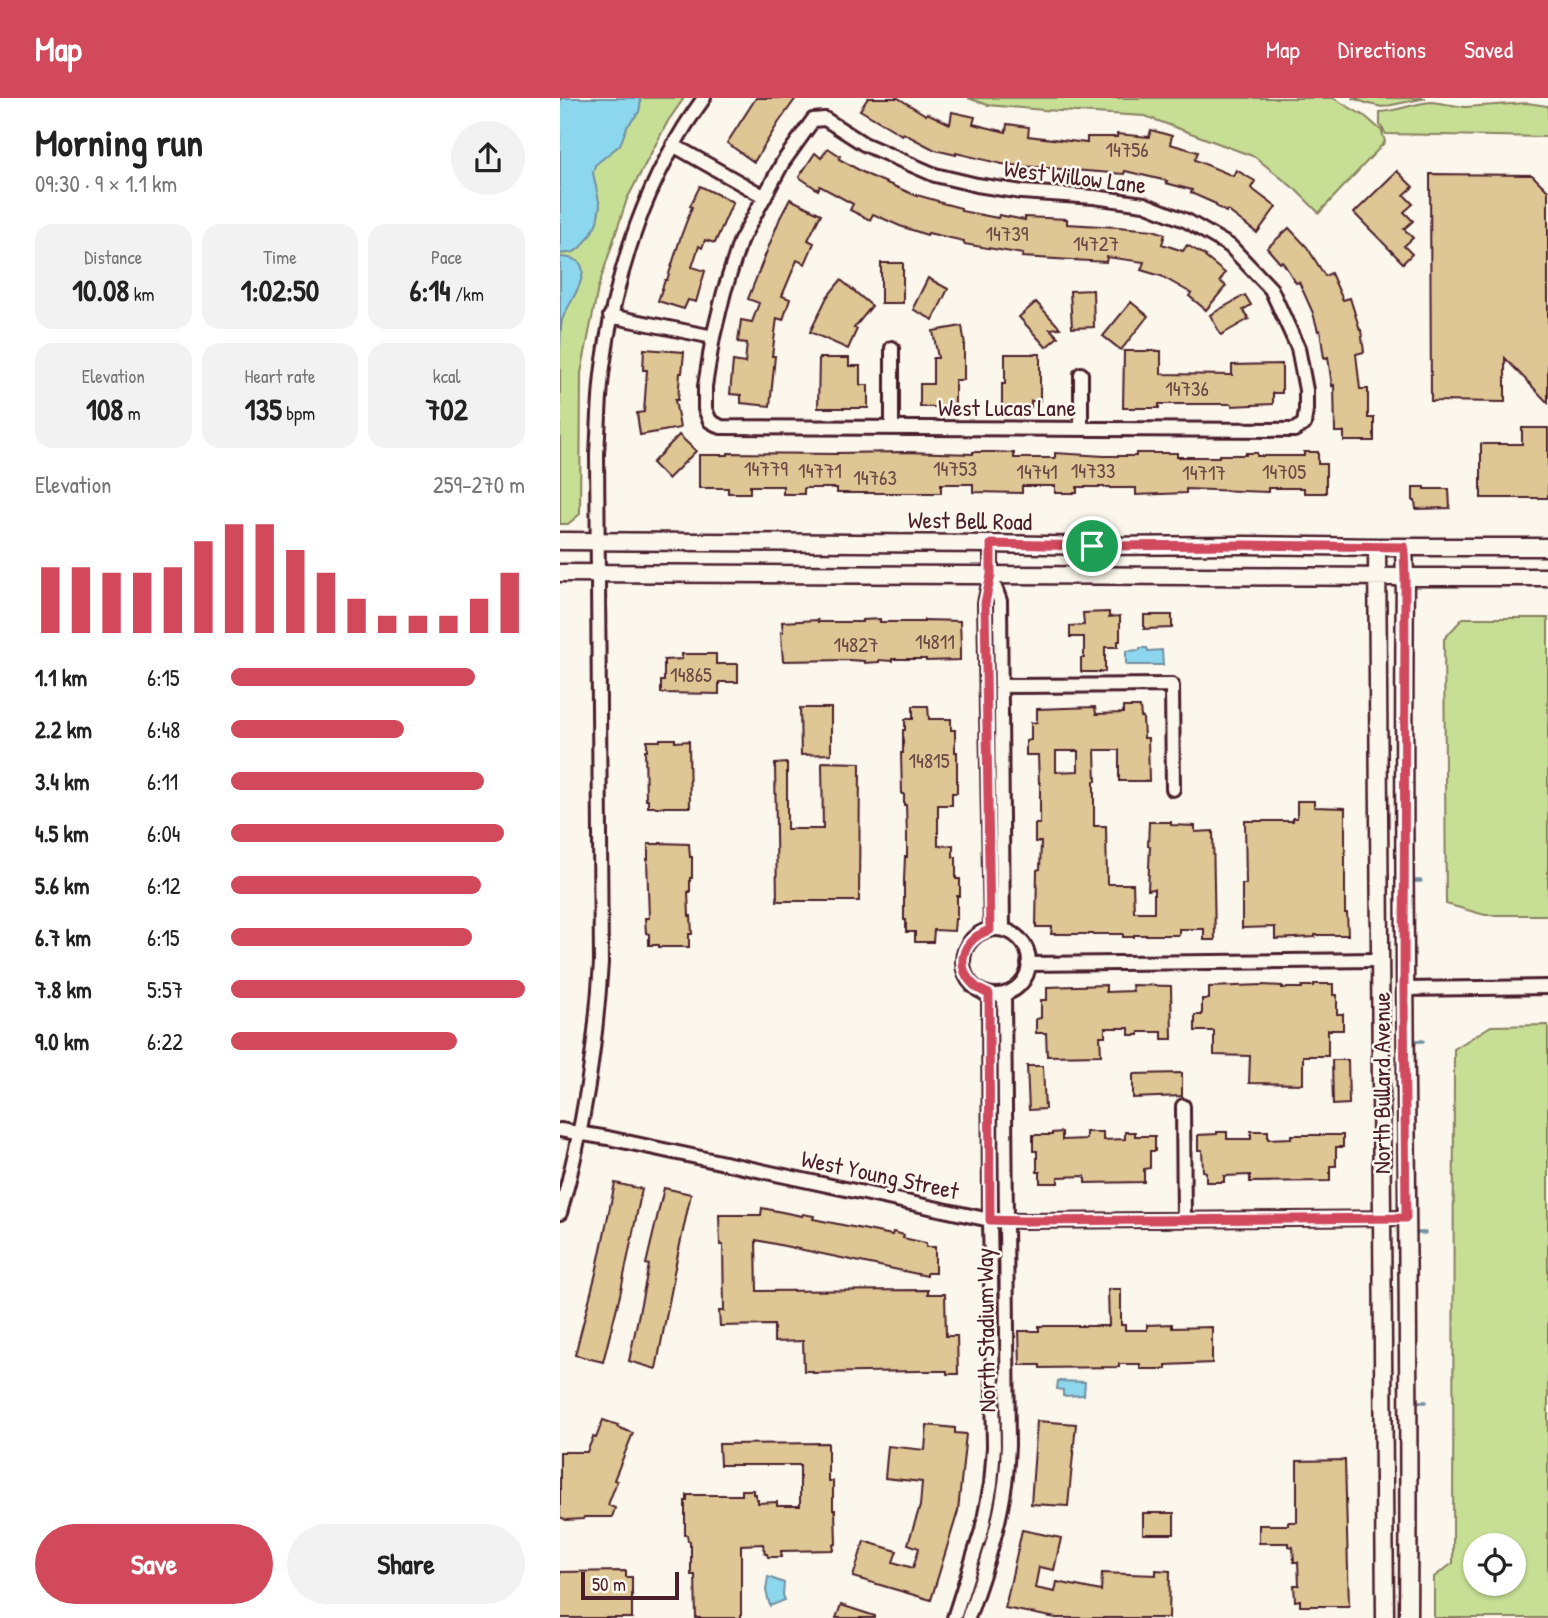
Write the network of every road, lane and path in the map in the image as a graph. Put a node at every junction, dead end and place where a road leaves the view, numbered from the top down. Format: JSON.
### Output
{"nodes":[{"id":1,"x":704,"y":98,"type":"edge"},
{"id":2,"x":673,"y":145,"type":"junction"},
{"id":3,"x":765,"y":197,"type":"junction"},
{"id":4,"x":610,"y":316,"type":"junction"},
{"id":5,"x":713,"y":337,"type":"junction"},
{"id":6,"x":892,"y":348,"type":"dead end"},
{"id":7,"x":1081,"y":374,"type":"dead end"},
{"id":8,"x":710,"y":421,"type":"joint"},
{"id":9,"x":1304,"y":424,"type":"joint"},
{"id":10,"x":892,"y":428,"type":"junction"},
{"id":11,"x":1082,"y":429,"type":"junction"},
{"id":12,"x":560,"y":541,"type":"edge"},
{"id":13,"x":597,"y":541,"type":"junction"},
{"id":14,"x":991,"y":544,"type":"junction"},
{"id":15,"x":1377,"y":547,"type":"junction"},
{"id":16,"x":1404,"y":547,"type":"junction"},
{"id":17,"x":1548,"y":547,"type":"edge"},
{"id":18,"x":560,"y":573,"type":"edge"},
{"id":19,"x":597,"y":573,"type":"junction"},
{"id":20,"x":991,"y":575,"type":"junction"},
{"id":21,"x":1376,"y":577,"type":"junction"},
{"id":22,"x":1548,"y":577,"type":"edge"},
{"id":23,"x":1405,"y":578,"type":"junction"},
{"id":24,"x":1002,"y":686,"type":"junction"},
{"id":25,"x":1173,"y":789,"type":"dead end"},
{"id":26,"x":997,"y":930,"type":"junction"},
{"id":27,"x":1380,"y":960,"type":"junction"},
{"id":28,"x":1028,"y":964,"type":"junction"},
{"id":29,"x":1548,"y":987,"type":"edge"},
{"id":30,"x":1404,"y":989,"type":"junction"},
{"id":31,"x":989,"y":994,"type":"junction"},
{"id":32,"x":1004,"y":994,"type":"junction"},
{"id":33,"x":1184,"y":1106,"type":"dead end"},
{"id":34,"x":560,"y":1129,"type":"edge"},
{"id":35,"x":580,"y":1134,"type":"junction"},
{"id":36,"x":560,"y":1213,"type":"edge"},
{"id":37,"x":1383,"y":1218,"type":"junction"},
{"id":38,"x":1406,"y":1218,"type":"junction"},
{"id":39,"x":1184,"y":1219,"type":"junction"},
{"id":40,"x":990,"y":1220,"type":"junction"},
{"id":41,"x":1005,"y":1220,"type":"junction"},
{"id":42,"x":954,"y":1618,"type":"edge"},
{"id":43,"x":968,"y":1618,"type":"edge"},
{"id":44,"x":1385,"y":1618,"type":"edge"},
{"id":45,"x":1408,"y":1618,"type":"edge"}],
"edges":[{"from":1,"to":2,"type":"street"},
{"from":2,"to":3,"type":"street"},
{"from":2,"to":4,"type":"street"},
{"from":3,"to":5,"type":"street","name":"West Willow Lane"},
{"from":3,"to":9,"type":"street","name":"West Willow Lane"},
{"from":4,"to":5,"type":"street"},
{"from":4,"to":13,"type":"street"},
{"from":5,"to":8,"type":"street","name":"West Willow Lane"},
{"from":6,"to":10,"type":"street"},
{"from":7,"to":11,"type":"street"},
{"from":8,"to":10,"type":"street","name":"West Lucas Lane"},
{"from":9,"to":11,"type":"street","name":"West Lucas Lane"},
{"from":10,"to":11,"type":"street","name":"West Lucas Lane"},
{"from":12,"to":13,"type":"main road","name":"West Bell Road"},
{"from":13,"to":14,"type":"main road","name":"West Bell Road"},
{"from":13,"to":19,"type":"street"},
{"from":14,"to":15,"type":"main road","name":"West Bell Road"},
{"from":14,"to":20,"type":"street"},
{"from":15,"to":16,"type":"main road","name":"West Bell Road"},
{"from":15,"to":21,"type":"main road","name":"North Bullard Avenue"},
{"from":16,"to":17,"type":"main road","name":"West Bell Road"},
{"from":16,"to":23,"type":"main road","name":"North Bullard Avenue"},
{"from":18,"to":19,"type":"main road"},
{"from":19,"to":20,"type":"main road"},
{"from":19,"to":35,"type":"street"},
{"from":20,"to":21,"type":"main road"},
{"from":20,"to":24,"type":"street"},
{"from":20,"to":26,"type":"street"},
{"from":21,"to":23,"type":"main road"},
{"from":21,"to":27,"type":"main road","name":"North Bullard Avenue"},
{"from":22,"to":23,"type":"main road"},
{"from":23,"to":30,"type":"main road","name":"North Bullard Avenue"},
{"from":24,"to":25,"type":"street"},
{"from":24,"to":26,"type":"street"},
{"from":26,"to":28,"type":"street"},
{"from":26,"to":31,"type":"street"},
{"from":27,"to":28,"type":"street"},
{"from":27,"to":37,"type":"main road","name":"North Bullard Avenue"},
{"from":28,"to":32,"type":"street"},
{"from":29,"to":30,"type":"street"},
{"from":30,"to":38,"type":"main road","name":"North Bullard Avenue"},
{"from":31,"to":32,"type":"street"},
{"from":31,"to":40,"type":"street","name":"North Stadium Way"},
{"from":32,"to":41,"type":"street","name":"North Stadium Way"},
{"from":33,"to":39,"type":"street"},
{"from":34,"to":35,"type":"street","name":"West Young Street"},
{"from":35,"to":36,"type":"street"},
{"from":35,"to":40,"type":"street","name":"West Young Street"},
{"from":37,"to":38,"type":"street","name":"West Young Street"},
{"from":37,"to":39,"type":"street","name":"West Young Street"},
{"from":37,"to":44,"type":"main road","name":"North Bullard Avenue"},
{"from":38,"to":45,"type":"main road","name":"North Bullard Avenue"},
{"from":39,"to":41,"type":"street","name":"West Young Street"},
{"from":40,"to":41,"type":"street","name":"West Young Street"},
{"from":40,"to":42,"type":"street","name":"North Stadium Way"},
{"from":41,"to":43,"type":"street","name":"North Stadium Way"}]}
